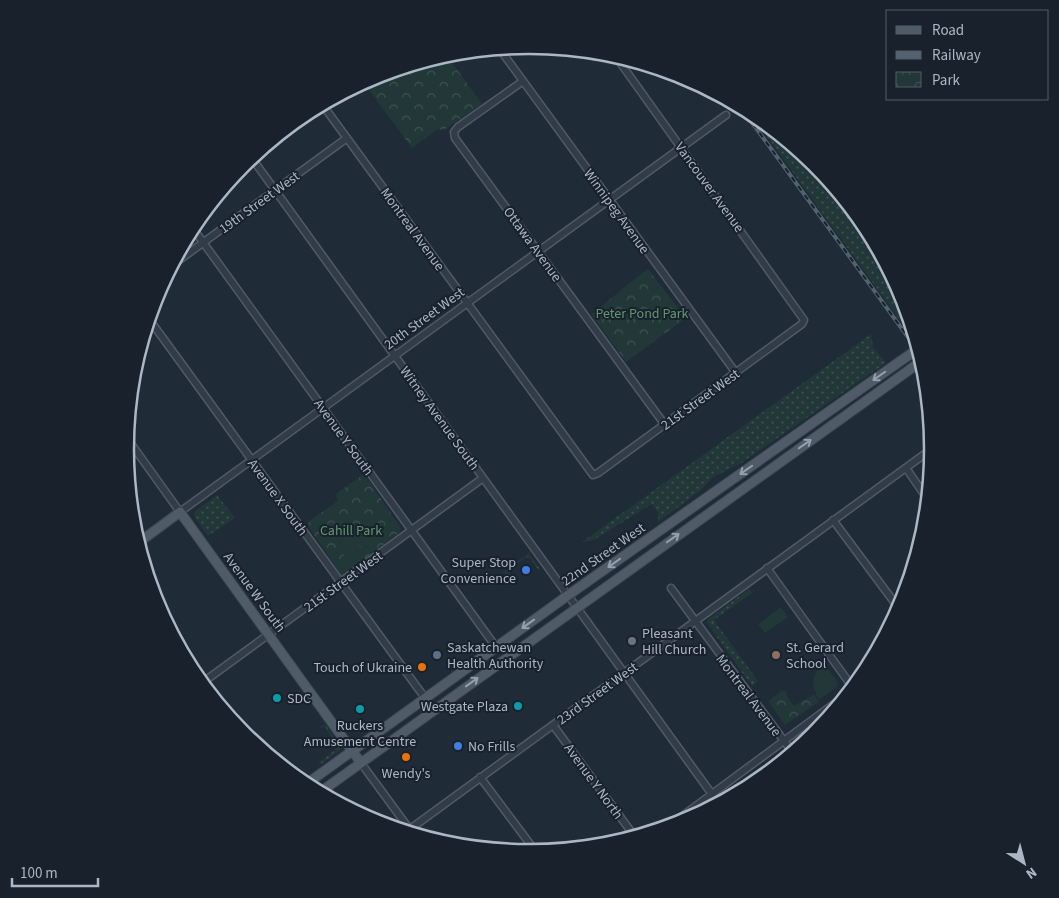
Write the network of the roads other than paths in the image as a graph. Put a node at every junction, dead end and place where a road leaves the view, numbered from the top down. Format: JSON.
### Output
{"nodes":[{"id":1,"x":504,"y":55,"type":"edge"},
{"id":2,"x":622,"y":64,"type":"edge"},
{"id":3,"x":524,"y":81,"type":"junction"},
{"id":4,"x":327,"y":110,"type":"edge"},
{"id":5,"x":726,"y":114,"type":"dead end"},
{"id":6,"x":347,"y":138,"type":"junction"},
{"id":7,"x":681,"y":147,"type":"junction"},
{"id":8,"x":256,"y":164,"type":"edge"},
{"id":9,"x":275,"y":190,"type":"junction"},
{"id":10,"x":608,"y":199,"type":"junction"},
{"id":11,"x":198,"y":234,"type":"edge"},
{"id":12,"x":204,"y":243,"type":"junction"},
{"id":13,"x":538,"y":251,"type":"junction"},
{"id":14,"x":184,"y":257,"type":"edge"},
{"id":15,"x":467,"y":303,"type":"junction"},
{"id":16,"x":804,"y":320,"type":"joint"},
{"id":17,"x":154,"y":326,"type":"edge"},
{"id":18,"x":912,"y":353,"type":"edge"},
{"id":19,"x":395,"y":356,"type":"junction"},
{"id":20,"x":915,"y":365,"type":"edge"},
{"id":21,"x":736,"y":373,"type":"junction"},
{"id":22,"x":323,"y":408,"type":"junction"},
{"id":23,"x":664,"y":425,"type":"junction"},
{"id":24,"x":134,"y":448,"type":"edge"},
{"id":25,"x":925,"y":454,"type":"edge"},
{"id":26,"x":251,"y":460,"type":"junction"},
{"id":27,"x":906,"y":468,"type":"junction"},
{"id":28,"x":593,"y":475,"type":"joint"},
{"id":29,"x":483,"y":478,"type":"junction"},
{"id":30,"x":922,"y":491,"type":"edge"},
{"id":31,"x":180,"y":512,"type":"junction"},
{"id":32,"x":833,"y":520,"type":"junction"},
{"id":33,"x":412,"y":530,"type":"junction"},
{"id":34,"x":145,"y":538,"type":"edge"},
{"id":35,"x":767,"y":568,"type":"junction"},
{"id":36,"x":340,"y":582,"type":"junction"},
{"id":37,"x":670,"y":588,"type":"dead end"},
{"id":38,"x":568,"y":596,"type":"junction"},
{"id":39,"x":894,"y":602,"type":"edge"},
{"id":40,"x":576,"y":607,"type":"junction"},
{"id":41,"x":695,"y":621,"type":"junction"},
{"id":42,"x":268,"y":635,"type":"junction"},
{"id":43,"x":496,"y":647,"type":"junction"},
{"id":44,"x":624,"y":673,"type":"junction"},
{"id":45,"x":208,"y":679,"type":"edge"},
{"id":46,"x":849,"y":681,"type":"edge"},
{"id":47,"x":425,"y":698,"type":"junction"},
{"id":48,"x":829,"y":708,"type":"edge"},
{"id":49,"x":553,"y":725,"type":"junction"},
{"id":50,"x":784,"y":741,"type":"junction"},
{"id":51,"x":789,"y":747,"type":"edge"},
{"id":52,"x":352,"y":751,"type":"junction"},
{"id":53,"x":360,"y":763,"type":"junction"},
{"id":54,"x":480,"y":777,"type":"junction"},
{"id":55,"x":313,"y":780,"type":"edge"},
{"id":56,"x":326,"y":787,"type":"edge"},
{"id":57,"x":712,"y":794,"type":"junction"},
{"id":58,"x":714,"y":798,"type":"edge"},
{"id":59,"x":692,"y":809,"type":"edge"},
{"id":60,"x":404,"y":824,"type":"edge"},
{"id":61,"x":416,"y":827,"type":"edge"},
{"id":62,"x":631,"y":831,"type":"edge"},
{"id":63,"x":530,"y":844,"type":"edge"}],
"edges":[{"from":1,"to":3,"type":"street","name":"Winnipeg Avenue"},
{"from":2,"to":7,"type":"street","name":"Vancouver Avenue"},
{"from":3,"to":10,"type":"street","name":"Winnipeg Avenue"},
{"from":3,"to":13,"type":"street","name":"Ottawa Avenue"},
{"from":4,"to":6,"type":"street","name":"Montreal Avenue"},
{"from":5,"to":7,"type":"street","name":"20th Street West"},
{"from":6,"to":9,"type":"street","name":"19th Street West"},
{"from":6,"to":15,"type":"street","name":"Montreal Avenue"},
{"from":7,"to":10,"type":"street","name":"20th Street West"},
{"from":7,"to":16,"type":"street","name":"Vancouver Avenue"},
{"from":8,"to":9,"type":"street","name":"Witney Avenue South"},
{"from":9,"to":12,"type":"street","name":"19th Street West"},
{"from":9,"to":19,"type":"street","name":"Witney Avenue South"},
{"from":10,"to":13,"type":"street","name":"20th Street West"},
{"from":10,"to":21,"type":"street","name":"Winnipeg Avenue"},
{"from":11,"to":12,"type":"street","name":"Avenue Y South"},
{"from":12,"to":14,"type":"street","name":"19th Street West"},
{"from":12,"to":22,"type":"street","name":"Avenue Y South"},
{"from":13,"to":15,"type":"street","name":"20th Street West"},
{"from":13,"to":23,"type":"street","name":"Ottawa Avenue"},
{"from":15,"to":19,"type":"street","name":"20th Street West"},
{"from":15,"to":28,"type":"street","name":"Montreal Avenue"},
{"from":16,"to":21,"type":"street","name":"21st Street West"},
{"from":17,"to":26,"type":"street","name":"Avenue X South"},
{"from":18,"to":38,"type":"main road","name":"22nd Street West","one_way":true},
{"from":19,"to":22,"type":"street","name":"20th Street West"},
{"from":19,"to":29,"type":"street","name":"Witney Avenue South"},
{"from":40,"to":20,"type":"main road","name":"22nd Street West","one_way":true},
{"from":21,"to":23,"type":"street","name":"21st Street West"},
{"from":22,"to":26,"type":"street","name":"20th Street West"},
{"from":22,"to":33,"type":"street","name":"Avenue Y South"},
{"from":23,"to":28,"type":"street","name":"21st Street West"},
{"from":24,"to":31,"type":"street","name":"Avenue W South"},
{"from":25,"to":27,"type":"street","name":"23rd Street West"},
{"from":26,"to":31,"type":"street","name":"20th Street West"},
{"from":26,"to":36,"type":"street","name":"Avenue X South"},
{"from":27,"to":30,"type":"street"},
{"from":27,"to":32,"type":"street","name":"23rd Street West"},
{"from":29,"to":33,"type":"street","name":"21st Street West"},
{"from":29,"to":38,"type":"street","name":"Witney Avenue South"},
{"from":31,"to":34,"type":"main road","name":"20th Street West"},
{"from":31,"to":42,"type":"main road","name":"Avenue W South"},
{"from":32,"to":35,"type":"street","name":"23rd Street West"},
{"from":32,"to":39,"type":"street"},
{"from":33,"to":36,"type":"street","name":"21st Street West"},
{"from":33,"to":43,"type":"street","name":"Avenue Y South"},
{"from":35,"to":41,"type":"street","name":"23rd Street West"},
{"from":35,"to":46,"type":"street"},
{"from":36,"to":42,"type":"street","name":"21st Street West"},
{"from":36,"to":47,"type":"street","name":"Avenue X South"},
{"from":37,"to":41,"type":"street","name":"Montreal Avenue"},
{"from":38,"to":40,"type":"street","name":"Witney Avenue South"},
{"from":38,"to":43,"type":"main road","name":"22nd Street West","one_way":true},
{"from":40,"to":44,"type":"street","name":"Witney Avenue South"},
{"from":53,"to":40,"type":"main road","name":"22nd Street West","one_way":true},
{"from":41,"to":44,"type":"street","name":"23rd Street West"},
{"from":41,"to":50,"type":"street","name":"Montreal Avenue"},
{"from":42,"to":45,"type":"street","name":"21st Street West"},
{"from":42,"to":52,"type":"main road","name":"Avenue W South"},
{"from":43,"to":47,"type":"main road","name":"22nd Street West"},
{"from":44,"to":49,"type":"street","name":"23rd Street West"},
{"from":44,"to":57,"type":"street","name":"Witney Avenue South"},
{"from":47,"to":52,"type":"main road","name":"22nd Street West"},
{"from":48,"to":50,"type":"street"},
{"from":49,"to":54,"type":"street","name":"23rd Street West"},
{"from":49,"to":62,"type":"street","name":"Avenue Y North"},
{"from":50,"to":51,"type":"street","name":"Montreal Avenue"},
{"from":50,"to":57,"type":"street"},
{"from":52,"to":53,"type":"main road","name":"Avenue W South"},
{"from":52,"to":55,"type":"main road","name":"22nd Street West"},
{"from":53,"to":56,"type":"main road","name":"22nd Street West"},
{"from":53,"to":60,"type":"street"},
{"from":54,"to":61,"type":"street","name":"23rd Street West"},
{"from":54,"to":63,"type":"street"},
{"from":57,"to":58,"type":"street","name":"Witney Avenue South"},
{"from":57,"to":59,"type":"street"}]}
